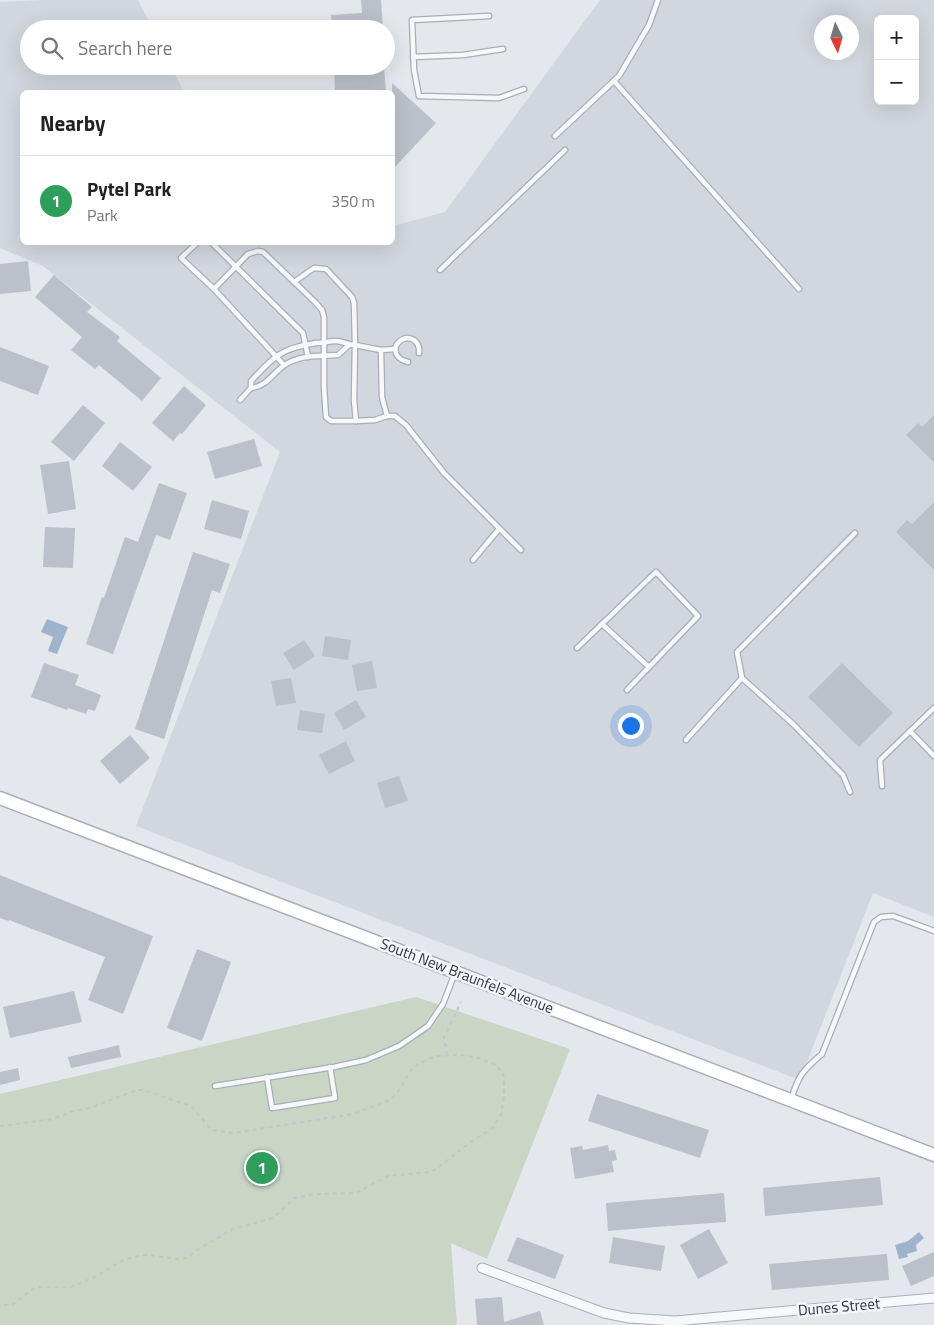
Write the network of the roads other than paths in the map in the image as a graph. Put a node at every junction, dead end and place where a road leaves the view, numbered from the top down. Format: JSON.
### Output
{"nodes":[{"id":1,"x":658,"y":0,"type":"edge"},
{"id":2,"x":489,"y":16,"type":"dead end"},
{"id":3,"x":503,"y":49,"type":"dead end"},
{"id":4,"x":413,"y":58,"type":"junction"},
{"id":5,"x":614,"y":81,"type":"junction"},
{"id":6,"x":524,"y":89,"type":"dead end"},
{"id":7,"x":555,"y":136,"type":"dead end"},
{"id":8,"x":564,"y":150,"type":"dead end"},
{"id":9,"x":195,"y":245,"type":"edge"},
{"id":10,"x":214,"y":245,"type":"edge"},
{"id":11,"x":236,"y":266,"type":"junction"},
{"id":12,"x":440,"y":270,"type":"dead end"},
{"id":13,"x":294,"y":282,"type":"junction"},
{"id":14,"x":214,"y":289,"type":"junction"},
{"id":15,"x":799,"y":290,"type":"dead end"},
{"id":16,"x":323,"y":342,"type":"junction"},
{"id":17,"x":306,"y":345,"type":"junction"},
{"id":18,"x":349,"y":345,"type":"junction"},
{"id":19,"x":355,"y":345,"type":"junction"},
{"id":20,"x":395,"y":349,"type":"junction"},
{"id":21,"x":381,"y":350,"type":"junction"},
{"id":22,"x":419,"y":353,"type":"dead end"},
{"id":23,"x":277,"y":356,"type":"junction"},
{"id":24,"x":323,"y":356,"type":"junction"},
{"id":25,"x":308,"y":357,"type":"junction"},
{"id":26,"x":408,"y":362,"type":"dead end"},
{"id":27,"x":284,"y":365,"type":"junction"},
{"id":28,"x":251,"y":388,"type":"junction"},
{"id":29,"x":240,"y":400,"type":"dead end"},
{"id":30,"x":387,"y":416,"type":"junction"},
{"id":31,"x":356,"y":421,"type":"junction"},
{"id":32,"x":499,"y":528,"type":"junction"},
{"id":33,"x":854,"y":533,"type":"dead end"},
{"id":34,"x":521,"y":550,"type":"dead end"},
{"id":35,"x":473,"y":560,"type":"dead end"},
{"id":36,"x":602,"y":624,"type":"junction"},
{"id":37,"x":578,"y":648,"type":"dead end"},
{"id":38,"x":649,"y":667,"type":"junction"},
{"id":39,"x":742,"y":678,"type":"junction"},
{"id":40,"x":627,"y":690,"type":"dead end"},
{"id":41,"x":934,"y":708,"type":"edge"},
{"id":42,"x":910,"y":731,"type":"junction"},
{"id":43,"x":686,"y":740,"type":"dead end"},
{"id":44,"x":934,"y":756,"type":"edge"},
{"id":45,"x":882,"y":786,"type":"dead end"},
{"id":46,"x":850,"y":792,"type":"dead end"},
{"id":47,"x":0,"y":798,"type":"edge"},
{"id":48,"x":934,"y":932,"type":"edge"},
{"id":49,"x":455,"y":972,"type":"junction"},
{"id":50,"x":330,"y":1067,"type":"junction"},
{"id":51,"x":267,"y":1077,"type":"junction"},
{"id":52,"x":215,"y":1086,"type":"dead end"},
{"id":53,"x":791,"y":1102,"type":"junction"},
{"id":54,"x":934,"y":1155,"type":"edge"},
{"id":55,"x":482,"y":1268,"type":"dead end"},
{"id":56,"x":934,"y":1298,"type":"edge"}],
"edges":[{"from":1,"to":5,"type":"lane"},
{"from":2,"to":4,"type":"lane"},
{"from":3,"to":4,"type":"lane"},
{"from":4,"to":6,"type":"lane"},
{"from":5,"to":7,"type":"lane"},
{"from":5,"to":15,"type":"lane"},
{"from":8,"to":12,"type":"lane"},
{"from":9,"to":14,"type":"lane"},
{"from":10,"to":11,"type":"lane"},
{"from":11,"to":13,"type":"lane"},
{"from":11,"to":14,"type":"lane"},
{"from":11,"to":17,"type":"lane"},
{"from":13,"to":16,"type":"lane"},
{"from":13,"to":19,"type":"lane"},
{"from":14,"to":23,"type":"lane"},
{"from":16,"to":17,"type":"lane"},
{"from":16,"to":18,"type":"lane"},
{"from":16,"to":24,"type":"lane"},
{"from":17,"to":23,"type":"lane"},
{"from":17,"to":25,"type":"lane"},
{"from":18,"to":19,"type":"lane"},
{"from":18,"to":24,"type":"lane"},
{"from":19,"to":21,"type":"lane"},
{"from":19,"to":31,"type":"lane"},
{"from":20,"to":21,"type":"lane"},
{"from":20,"to":22,"type":"lane"},
{"from":20,"to":26,"type":"lane"},
{"from":21,"to":30,"type":"lane"},
{"from":23,"to":27,"type":"lane"},
{"from":23,"to":28,"type":"lane"},
{"from":24,"to":25,"type":"lane"},
{"from":24,"to":31,"type":"lane"},
{"from":25,"to":27,"type":"lane"},
{"from":27,"to":28,"type":"lane"},
{"from":28,"to":29,"type":"lane"},
{"from":30,"to":31,"type":"lane"},
{"from":30,"to":32,"type":"lane"},
{"from":32,"to":34,"type":"lane"},
{"from":32,"to":35,"type":"lane"},
{"from":33,"to":39,"type":"lane"},
{"from":36,"to":37,"type":"lane"},
{"from":36,"to":38,"type":"lane"},
{"from":36,"to":38,"type":"lane"},
{"from":38,"to":40,"type":"lane"},
{"from":39,"to":43,"type":"lane"},
{"from":39,"to":46,"type":"lane"},
{"from":41,"to":42,"type":"lane"},
{"from":42,"to":44,"type":"lane"},
{"from":42,"to":45,"type":"lane"},
{"from":47,"to":49,"type":"main road","name":"South New Braunfels Avenue"},
{"from":48,"to":53,"type":"lane"},
{"from":49,"to":50,"type":"lane"},
{"from":49,"to":53,"type":"main road","name":"South New Braunfels Avenue"},
{"from":50,"to":51,"type":"lane"},
{"from":50,"to":51,"type":"lane"},
{"from":51,"to":52,"type":"lane"},
{"from":53,"to":54,"type":"main road","name":"South New Braunfels Avenue"},
{"from":55,"to":56,"type":"street","name":"Dunes Street"}]}
